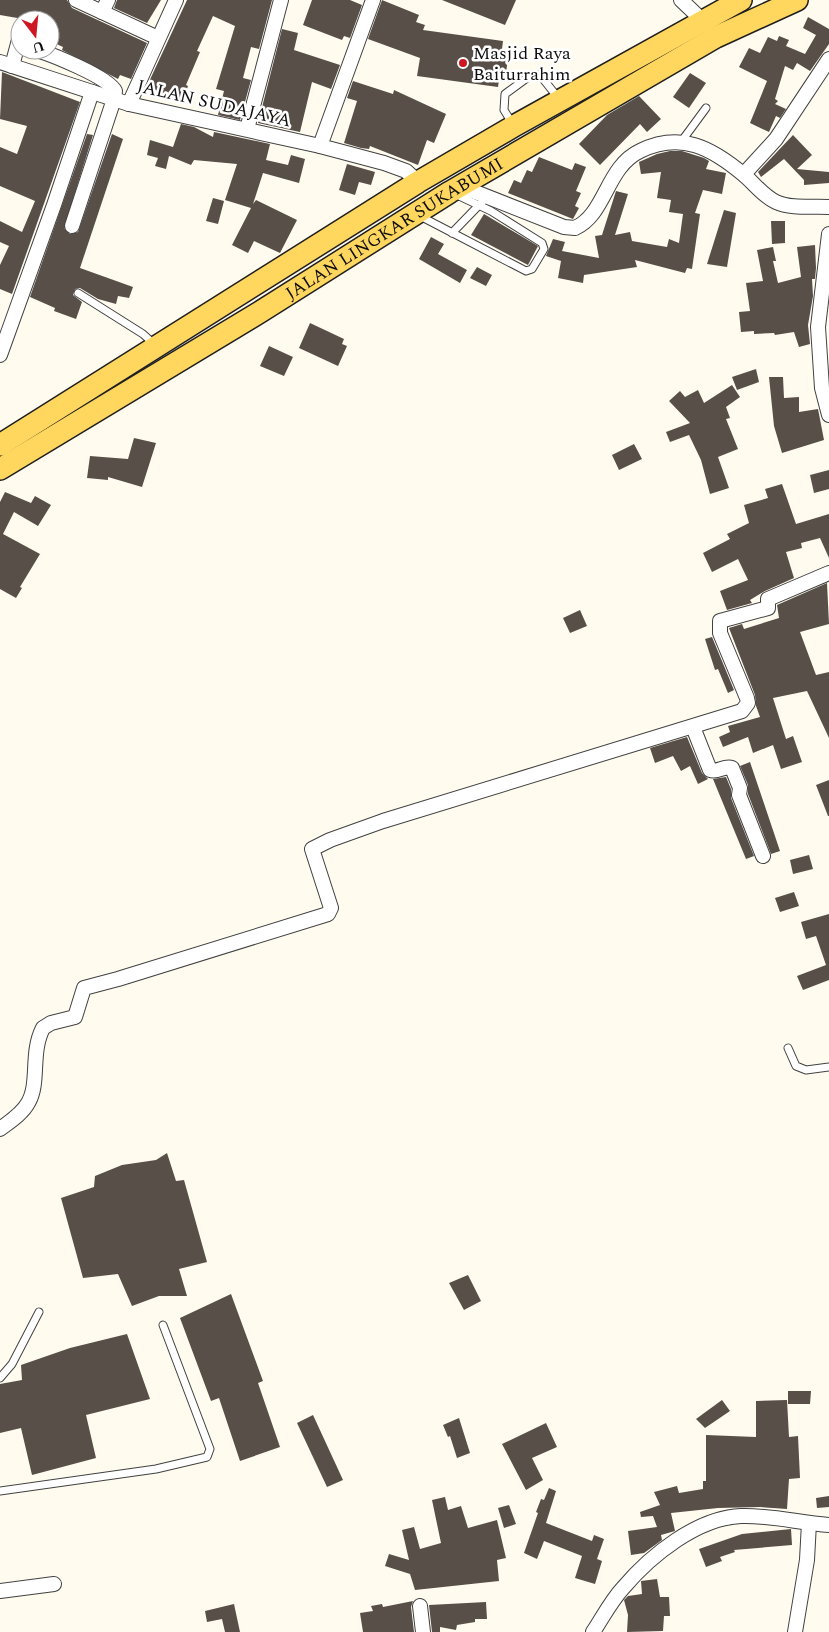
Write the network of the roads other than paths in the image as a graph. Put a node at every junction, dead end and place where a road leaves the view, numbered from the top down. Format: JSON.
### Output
{"nodes":[{"id":1,"x":76,"y":0,"type":"edge"},
{"id":2,"x":176,"y":0,"type":"edge"},
{"id":3,"x":281,"y":0,"type":"edge"},
{"id":4,"x":373,"y":0,"type":"edge"},
{"id":5,"x":681,"y":0,"type":"edge"},
{"id":6,"x":740,"y":0,"type":"edge"},
{"id":7,"x":797,"y":0,"type":"edge"},
{"id":8,"x":105,"y":6,"type":"edge"},
{"id":9,"x":702,"y":20,"type":"junction"},
{"id":10,"x":158,"y":38,"type":"junction"},
{"id":11,"x":829,"y":59,"type":"edge"},
{"id":12,"x":57,"y":60,"type":"edge"},
{"id":13,"x":11,"y":65,"type":"edge"},
{"id":14,"x":92,"y":92,"type":"junction"},
{"id":15,"x":114,"y":99,"type":"junction"},
{"id":16,"x":560,"y":100,"type":"junction"},
{"id":17,"x":129,"y":104,"type":"junction"},
{"id":18,"x":706,"y":108,"type":"dead end"},
{"id":19,"x":514,"y":126,"type":"junction"},
{"id":20,"x":247,"y":129,"type":"junction"},
{"id":21,"x":680,"y":143,"type":"junction"},
{"id":22,"x":320,"y":146,"type":"junction"},
{"id":23,"x":744,"y":174,"type":"junction"},
{"id":24,"x":418,"y":182,"type":"junction"},
{"id":25,"x":455,"y":189,"type":"junction"},
{"id":26,"x":483,"y":201,"type":"junction"},
{"id":27,"x":829,"y":207,"type":"edge"},
{"id":28,"x":415,"y":214,"type":"junction"},
{"id":29,"x":72,"y":226,"type":"dead end"},
{"id":30,"x":452,"y":233,"type":"junction"},
{"id":31,"x":829,"y":234,"type":"edge"},
{"id":32,"x":245,"y":291,"type":"junction"},
{"id":33,"x":78,"y":293,"type":"dead end"},
{"id":34,"x":260,"y":312,"type":"junction"},
{"id":35,"x":158,"y":348,"type":"junction"},
{"id":36,"x":0,"y":355,"type":"edge"},
{"id":37,"x":825,"y":357,"type":"edge"},
{"id":38,"x":829,"y":416,"type":"edge"},
{"id":39,"x":0,"y":445,"type":"edge"},
{"id":40,"x":0,"y":469,"type":"edge"},
{"id":41,"x":829,"y":573,"type":"edge"},
{"id":42,"x":693,"y":727,"type":"junction"},
{"id":43,"x":763,"y":856,"type":"dead end"},
{"id":44,"x":788,"y":1048,"type":"dead end"},
{"id":45,"x":829,"y":1067,"type":"edge"},
{"id":46,"x":0,"y":1130,"type":"edge"},
{"id":47,"x":39,"y":1312,"type":"dead end"},
{"id":48,"x":163,"y":1325,"type":"dead end"},
{"id":49,"x":0,"y":1378,"type":"edge"},
{"id":50,"x":0,"y":1491,"type":"edge"},
{"id":51,"x":810,"y":1523,"type":"junction"},
{"id":52,"x":829,"y":1524,"type":"edge"},
{"id":53,"x":54,"y":1584,"type":"dead end"},
{"id":54,"x":0,"y":1591,"type":"edge"},
{"id":55,"x":420,"y":1606,"type":"dead end"},
{"id":56,"x":423,"y":1632,"type":"edge"},
{"id":57,"x":593,"y":1632,"type":"edge"},
{"id":58,"x":795,"y":1632,"type":"edge"}],
"edges":[{"from":1,"to":8,"type":"street"},
{"from":2,"to":10,"type":"street"},
{"from":3,"to":20,"type":"street"},
{"from":4,"to":22,"type":"street"},
{"from":5,"to":9,"type":"street"},
{"from":6,"to":9,"type":"main road","name":"JALAN LINGKAR SUKABUMI"},
{"from":7,"to":25,"type":"main road","name":"JALAN LINGKAR SUKABUMI"},
{"from":8,"to":10,"type":"street"},
{"from":9,"to":16,"type":"main road","name":"JALAN LINGKAR SUKABUMI"},
{"from":10,"to":17,"type":"street"},
{"from":11,"to":23,"type":"street"},
{"from":12,"to":15,"type":"street"},
{"from":13,"to":14,"type":"street","name":"JALAN SUDAJAYA"},
{"from":14,"to":15,"type":"street","name":"JALAN SUDAJAYA"},
{"from":14,"to":36,"type":"street"},
{"from":15,"to":17,"type":"street","name":"JALAN SUDAJAYA"},
{"from":15,"to":29,"type":"street"},
{"from":16,"to":19,"type":"main road","name":"JALAN LINGKAR SUKABUMI"},
{"from":16,"to":19,"type":"lane"},
{"from":17,"to":20,"type":"street","name":"JALAN SUDAJAYA"},
{"from":18,"to":21,"type":"lane"},
{"from":19,"to":24,"type":"main road","name":"JALAN LINGKAR SUKABUMI"},
{"from":20,"to":22,"type":"street","name":"JALAN SUDAJAYA"},
{"from":21,"to":23,"type":"street"},
{"from":21,"to":26,"type":"street"},
{"from":22,"to":24,"type":"street","name":"JALAN SUDAJAYA"},
{"from":23,"to":27,"type":"street"},
{"from":24,"to":32,"type":"main road","name":"JALAN LINGKAR SUKABUMI"},
{"from":25,"to":26,"type":"street"},
{"from":25,"to":28,"type":"main road","name":"JALAN LINGKAR SUKABUMI"},
{"from":26,"to":30,"type":"lane"},
{"from":26,"to":30,"type":"lane"},
{"from":28,"to":30,"type":"lane"},
{"from":28,"to":34,"type":"main road","name":"JALAN LINGKAR SUKABUMI"},
{"from":31,"to":37,"type":"street"},
{"from":32,"to":34,"type":"main road"},
{"from":32,"to":35,"type":"main road","name":"JALAN LINGKAR SUKABUMI"},
{"from":33,"to":35,"type":"lane"},
{"from":34,"to":40,"type":"main road","name":"JALAN LINGKAR SUKABUMI"},
{"from":35,"to":39,"type":"main road","name":"JALAN LINGKAR SUKABUMI"},
{"from":37,"to":38,"type":"street"},
{"from":41,"to":42,"type":"street"},
{"from":42,"to":43,"type":"street"},
{"from":42,"to":46,"type":"street"},
{"from":44,"to":45,"type":"lane"},
{"from":47,"to":49,"type":"lane"},
{"from":48,"to":50,"type":"lane"},
{"from":51,"to":52,"type":"street"},
{"from":51,"to":57,"type":"street"},
{"from":51,"to":58,"type":"street"},
{"from":53,"to":54,"type":"street"},
{"from":55,"to":56,"type":"street"}]}
